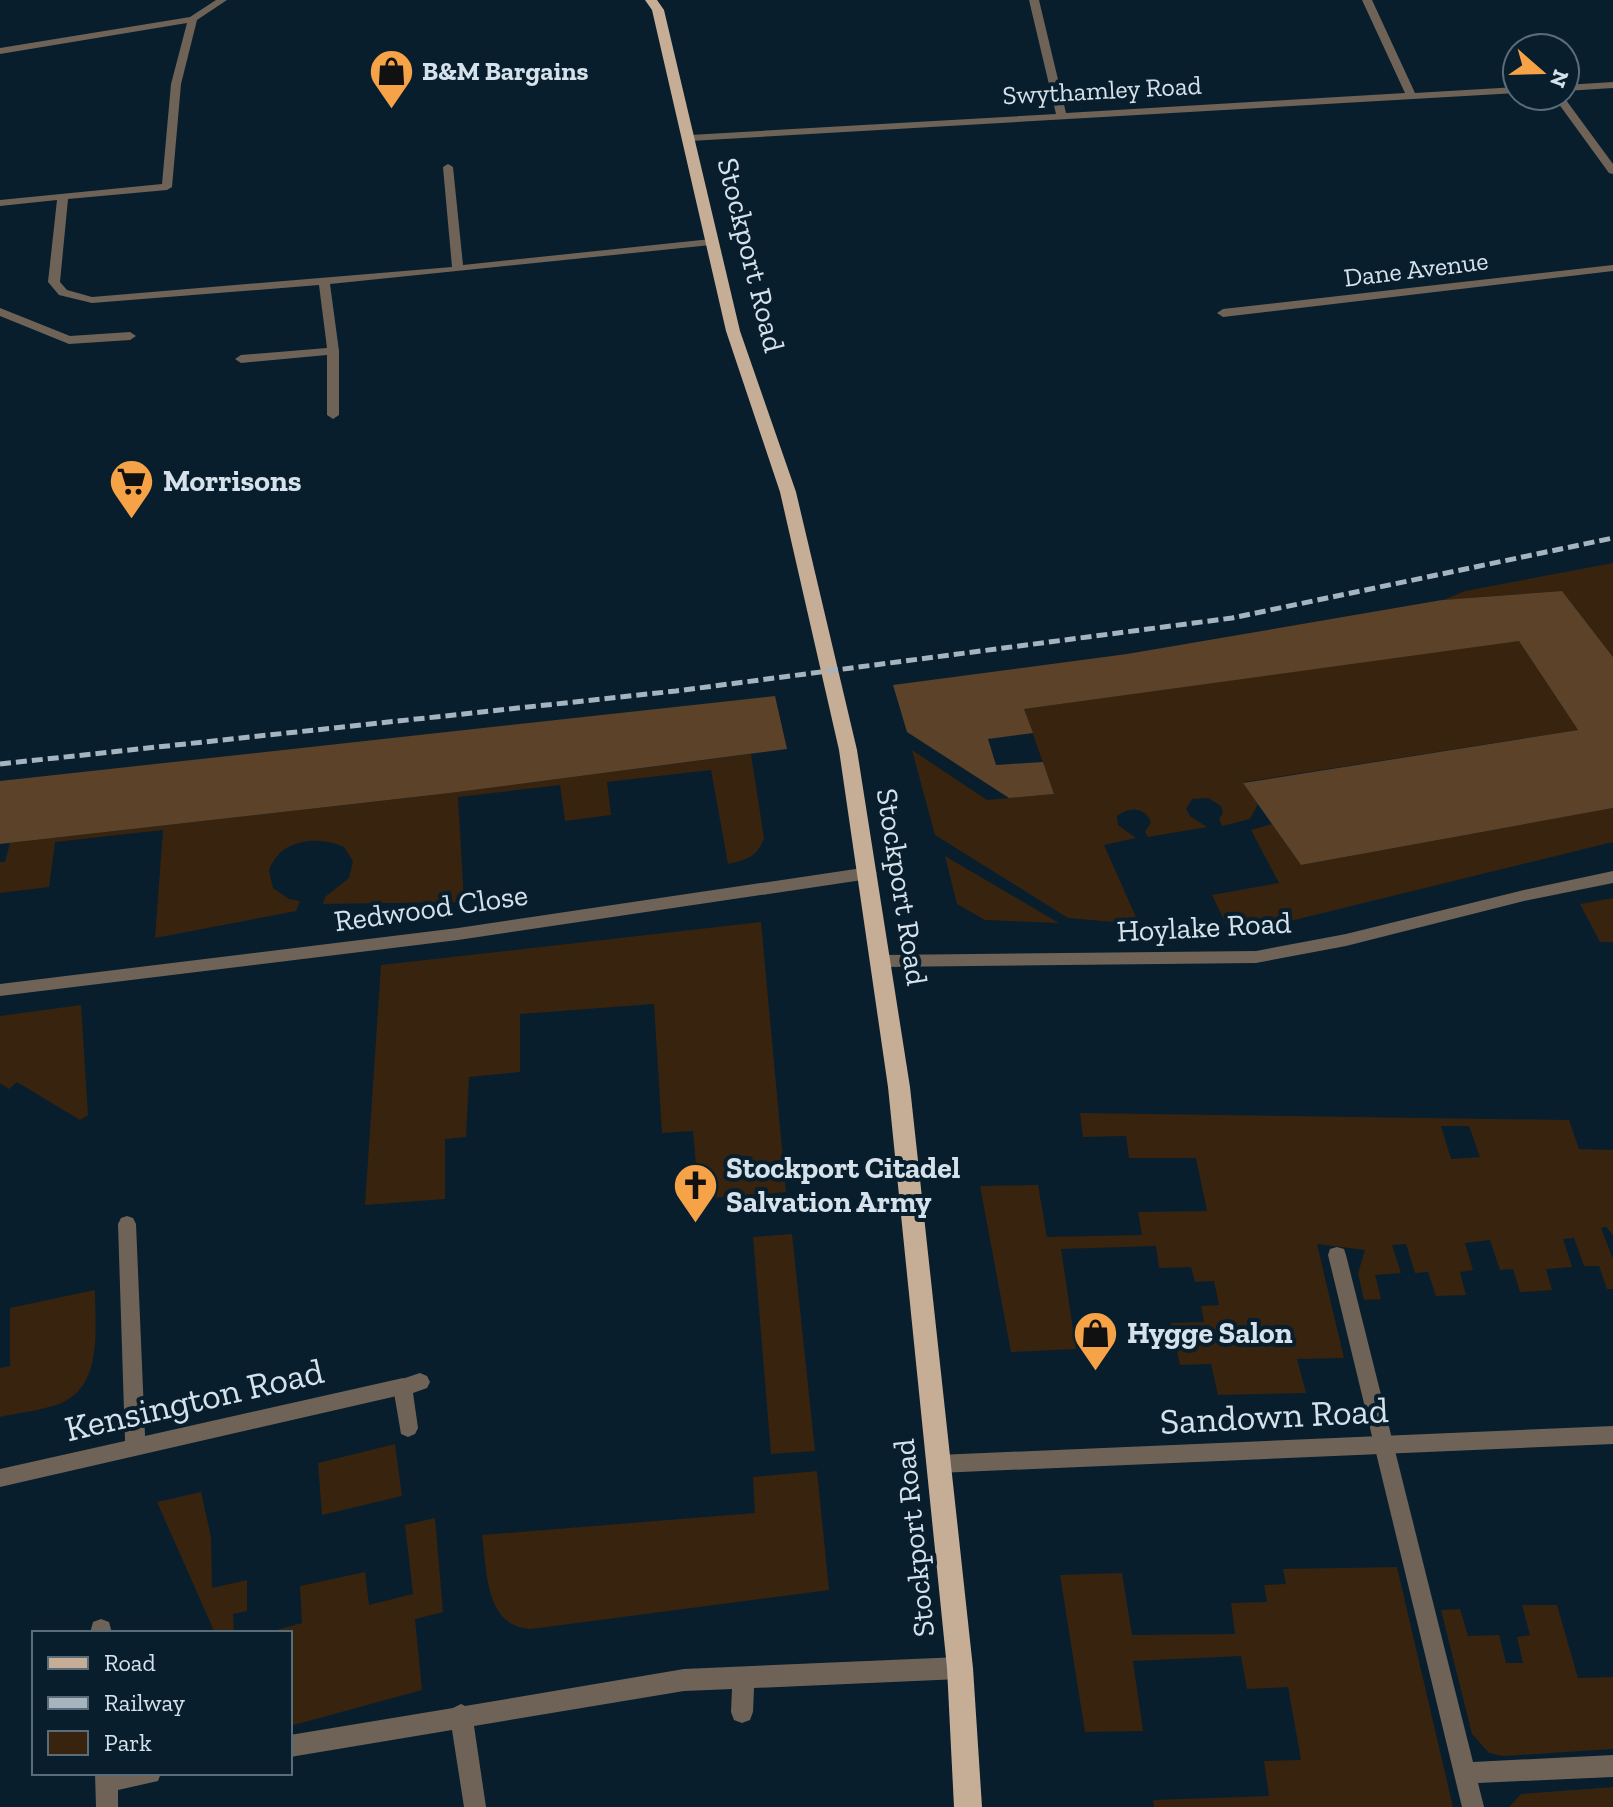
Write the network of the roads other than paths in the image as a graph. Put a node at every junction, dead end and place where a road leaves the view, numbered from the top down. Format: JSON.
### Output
{"nodes":[{"id":1,"x":222,"y":0,"type":"edge"},
{"id":2,"x":651,"y":0,"type":"edge"},
{"id":3,"x":1034,"y":0,"type":"edge"},
{"id":4,"x":1367,"y":0,"type":"edge"},
{"id":5,"x":193,"y":19,"type":"junction"},
{"id":6,"x":0,"y":51,"type":"edge"},
{"id":7,"x":1613,"y":85,"type":"edge"},
{"id":8,"x":1581,"y":87,"type":"edge"},
{"id":9,"x":1501,"y":91,"type":"edge"},
{"id":10,"x":1411,"y":95,"type":"junction"},
{"id":11,"x":1570,"y":112,"type":"edge"},
{"id":12,"x":1061,"y":114,"type":"junction"},
{"id":13,"x":690,"y":138,"type":"junction"},
{"id":14,"x":448,"y":167,"type":"dead end"},
{"id":15,"x":1613,"y":171,"type":"edge"},
{"id":16,"x":63,"y":196,"type":"junction"},
{"id":17,"x":0,"y":203,"type":"edge"},
{"id":18,"x":711,"y":242,"type":"junction"},
{"id":19,"x":1613,"y":268,"type":"edge"},
{"id":20,"x":458,"y":269,"type":"junction"},
{"id":21,"x":324,"y":281,"type":"junction"},
{"id":22,"x":0,"y":312,"type":"edge"},
{"id":23,"x":1223,"y":313,"type":"dead end"},
{"id":24,"x":130,"y":336,"type":"dead end"},
{"id":25,"x":333,"y":351,"type":"junction"},
{"id":26,"x":241,"y":359,"type":"dead end"},
{"id":27,"x":333,"y":415,"type":"dead end"},
{"id":28,"x":869,"y":873,"type":"junction"},
{"id":29,"x":1613,"y":877,"type":"edge"},
{"id":30,"x":884,"y":961,"type":"junction"},
{"id":31,"x":0,"y":990,"type":"edge"},
{"id":32,"x":127,"y":1224,"type":"dead end"},
{"id":33,"x":1337,"y":1255,"type":"dead end"},
{"id":34,"x":408,"y":1428,"type":"dead end"},
{"id":35,"x":1613,"y":1435,"type":"edge"},
{"id":36,"x":1385,"y":1444,"type":"junction"},
{"id":37,"x":135,"y":1447,"type":"junction"},
{"id":38,"x":938,"y":1464,"type":"junction"},
{"id":39,"x":0,"y":1478,"type":"edge"},
{"id":40,"x":960,"y":1668,"type":"junction"},
{"id":41,"x":743,"y":1677,"type":"junction"},
{"id":42,"x":742,"y":1712,"type":"dead end"},
{"id":43,"x":461,"y":1715,"type":"junction"},
{"id":44,"x":292,"y":1746,"type":"edge"},
{"id":45,"x":1613,"y":1766,"type":"edge"},
{"id":46,"x":1465,"y":1773,"type":"junction"},
{"id":47,"x":128,"y":1775,"type":"edge"},
{"id":48,"x":106,"y":1777,"type":"edge"},
{"id":49,"x":107,"y":1807,"type":"edge"},
{"id":50,"x":475,"y":1807,"type":"edge"},
{"id":51,"x":968,"y":1807,"type":"edge"},
{"id":52,"x":1473,"y":1807,"type":"edge"}],
"edges":[{"from":1,"to":5,"type":"street"},
{"from":2,"to":13,"type":"main road","name":"Stockport Road"},
{"from":3,"to":12,"type":"street"},
{"from":4,"to":10,"type":"street"},
{"from":5,"to":6,"type":"street"},
{"from":5,"to":16,"type":"street"},
{"from":7,"to":8,"type":"street"},
{"from":9,"to":10,"type":"street","name":"Swythamley Road"},
{"from":10,"to":12,"type":"street","name":"Swythamley Road"},
{"from":11,"to":15,"type":"street"},
{"from":12,"to":13,"type":"street","name":"Swythamley Road"},
{"from":13,"to":18,"type":"main road","name":"Stockport Road"},
{"from":14,"to":20,"type":"street"},
{"from":16,"to":17,"type":"street"},
{"from":16,"to":21,"type":"street"},
{"from":18,"to":20,"type":"street"},
{"from":18,"to":28,"type":"main road","name":"Stockport Road"},
{"from":19,"to":23,"type":"street","name":"Dane Avenue"},
{"from":20,"to":21,"type":"street"},
{"from":21,"to":25,"type":"street"},
{"from":22,"to":24,"type":"street"},
{"from":25,"to":26,"type":"street"},
{"from":25,"to":27,"type":"street"},
{"from":28,"to":30,"type":"main road","name":"Stockport Road"},
{"from":28,"to":31,"type":"street","name":"Redwood Close"},
{"from":29,"to":30,"type":"street","name":"Hoylake Road"},
{"from":30,"to":38,"type":"main road","name":"Stockport Road"},
{"from":32,"to":37,"type":"street"},
{"from":33,"to":36,"type":"street"},
{"from":34,"to":37,"type":"street","name":"Kensington Road"},
{"from":35,"to":36,"type":"street","name":"Sandown Road"},
{"from":36,"to":38,"type":"street","name":"Sandown Road"},
{"from":36,"to":46,"type":"street"},
{"from":37,"to":39,"type":"street","name":"Kensington Road"},
{"from":38,"to":40,"type":"main road","name":"Stockport Road"},
{"from":40,"to":41,"type":"street"},
{"from":40,"to":51,"type":"main road","name":"Stockport Road"},
{"from":41,"to":42,"type":"street"},
{"from":41,"to":43,"type":"street"},
{"from":43,"to":44,"type":"street"},
{"from":43,"to":50,"type":"street"},
{"from":45,"to":46,"type":"street"},
{"from":46,"to":52,"type":"street"},
{"from":47,"to":48,"type":"street"},
{"from":48,"to":49,"type":"street"}]}
